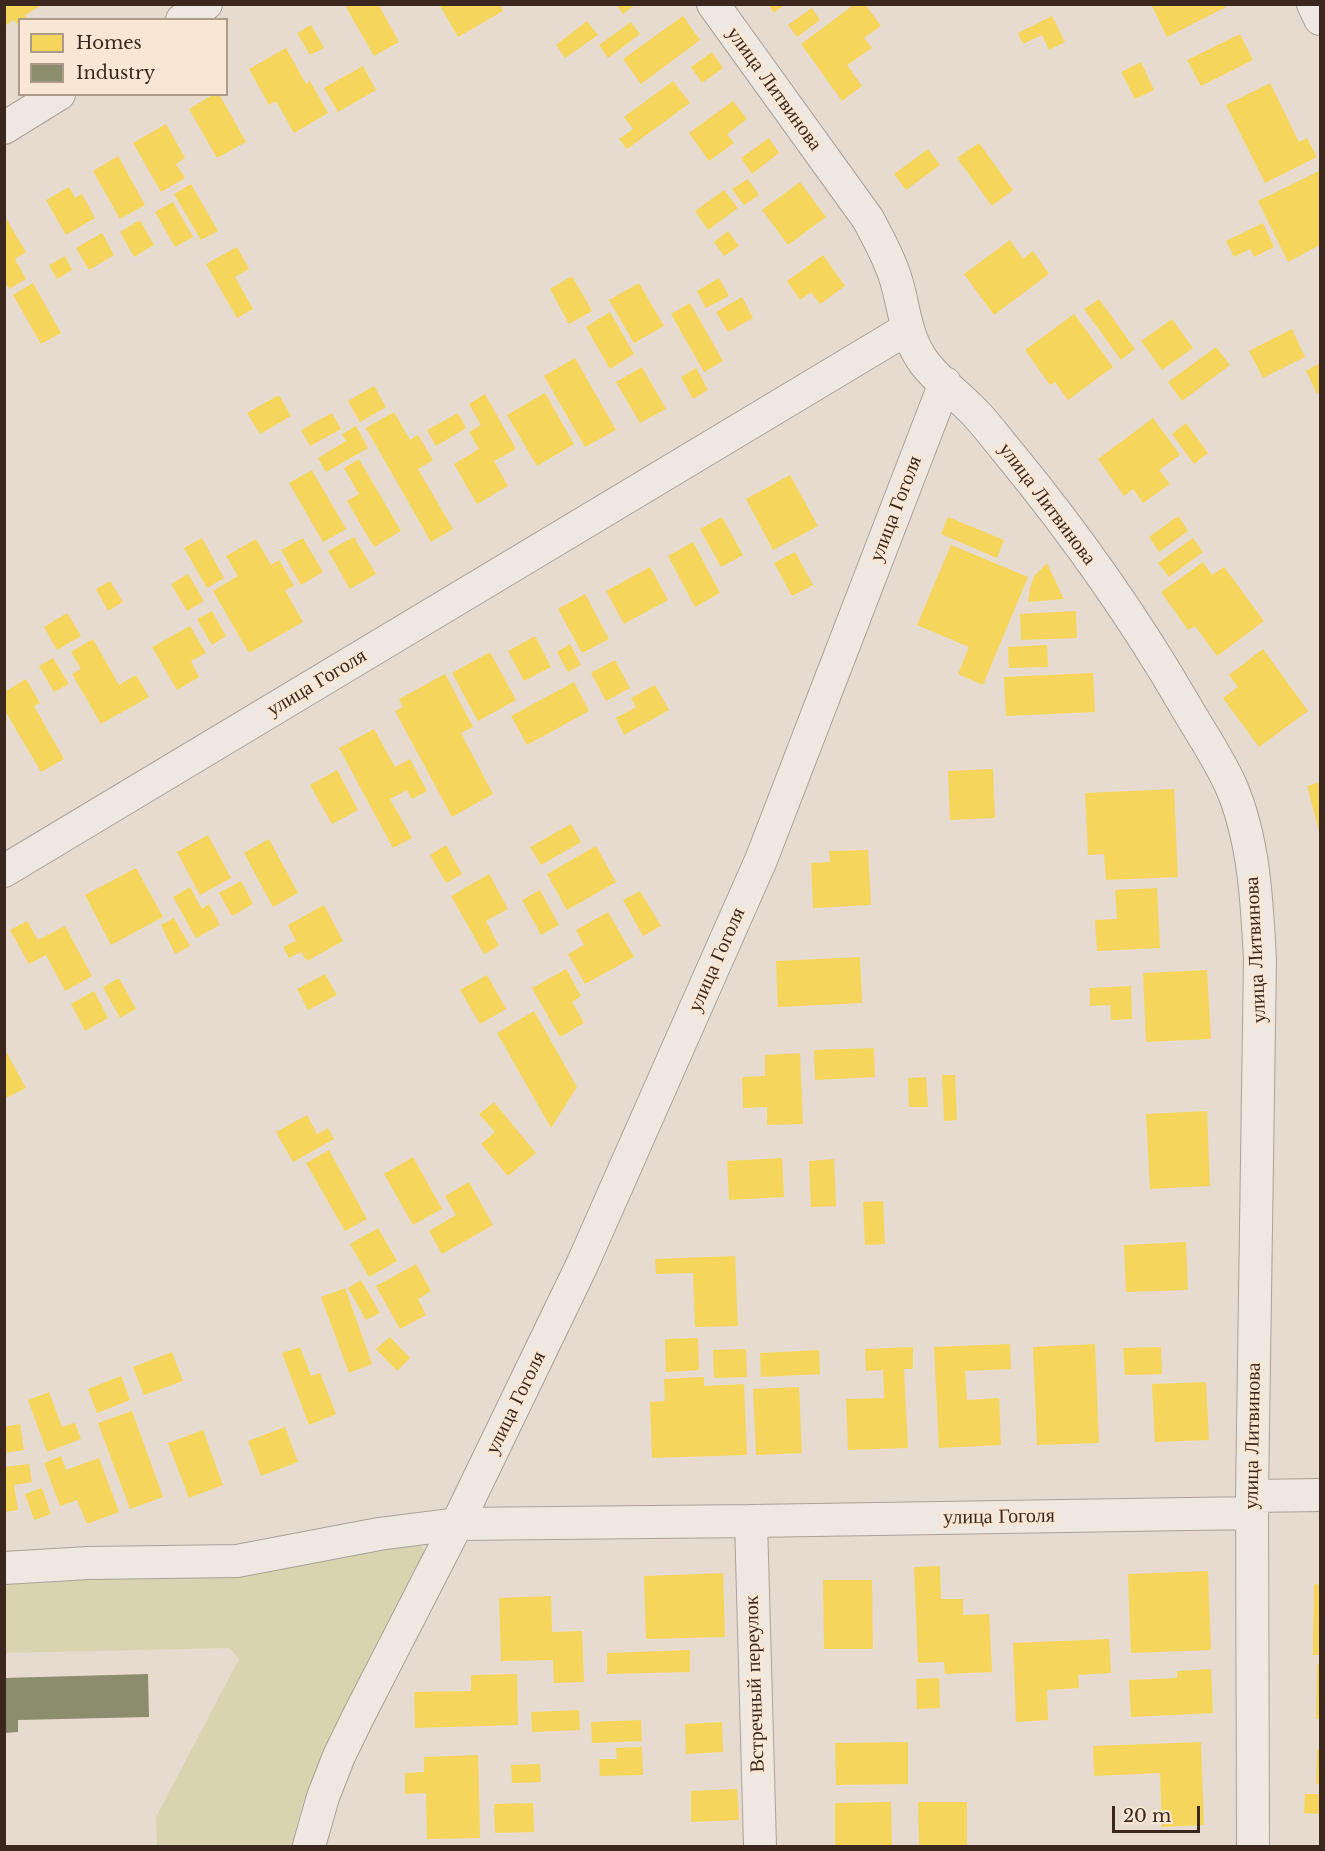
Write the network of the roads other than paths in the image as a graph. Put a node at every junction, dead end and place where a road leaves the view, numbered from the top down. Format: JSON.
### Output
{"nodes":[{"id":1,"x":206,"y":4,"type":"edge"},
{"id":2,"x":713,"y":4,"type":"edge"},
{"id":3,"x":1313,"y":4,"type":"edge"},
{"id":4,"x":185,"y":18,"type":"edge"},
{"id":5,"x":1320,"y":19,"type":"edge"},
{"id":6,"x":56,"y":96,"type":"edge"},
{"id":7,"x":4,"y":128,"type":"edge"},
{"id":8,"x":907,"y":329,"type":"junction"},
{"id":9,"x":945,"y":383,"type":"junction"},
{"id":10,"x":4,"y":871,"type":"edge"},
{"id":11,"x":1320,"y":1495,"type":"edge"},
{"id":12,"x":1252,"y":1505,"type":"junction"},
{"id":13,"x":751,"y":1521,"type":"junction"},
{"id":14,"x":457,"y":1524,"type":"junction"},
{"id":15,"x":4,"y":1568,"type":"edge"},
{"id":16,"x":309,"y":1846,"type":"edge"},
{"id":17,"x":760,"y":1846,"type":"edge"},
{"id":18,"x":1252,"y":1846,"type":"edge"}],
"edges":[{"from":1,"to":4,"type":"street"},
{"from":2,"to":8,"type":"street","name":"улица Литвинова"},
{"from":3,"to":5,"type":"street"},
{"from":6,"to":7,"type":"street"},
{"from":8,"to":9,"type":"street","name":"улица Литвинова"},
{"from":8,"to":10,"type":"street","name":"улица Гоголя"},
{"from":9,"to":12,"type":"street","name":"улица Литвинова"},
{"from":9,"to":14,"type":"street","name":"улица Гоголя"},
{"from":11,"to":12,"type":"street","name":"улица Гоголя"},
{"from":12,"to":13,"type":"street","name":"улица Гоголя"},
{"from":12,"to":18,"type":"street","name":"улица Литвинова"},
{"from":13,"to":14,"type":"street","name":"улица Гоголя"},
{"from":13,"to":17,"type":"street","name":"Встречный переулок"},
{"from":14,"to":15,"type":"street","name":"улица Гоголя"},
{"from":14,"to":16,"type":"street","name":"улица Гоголя"}]}
